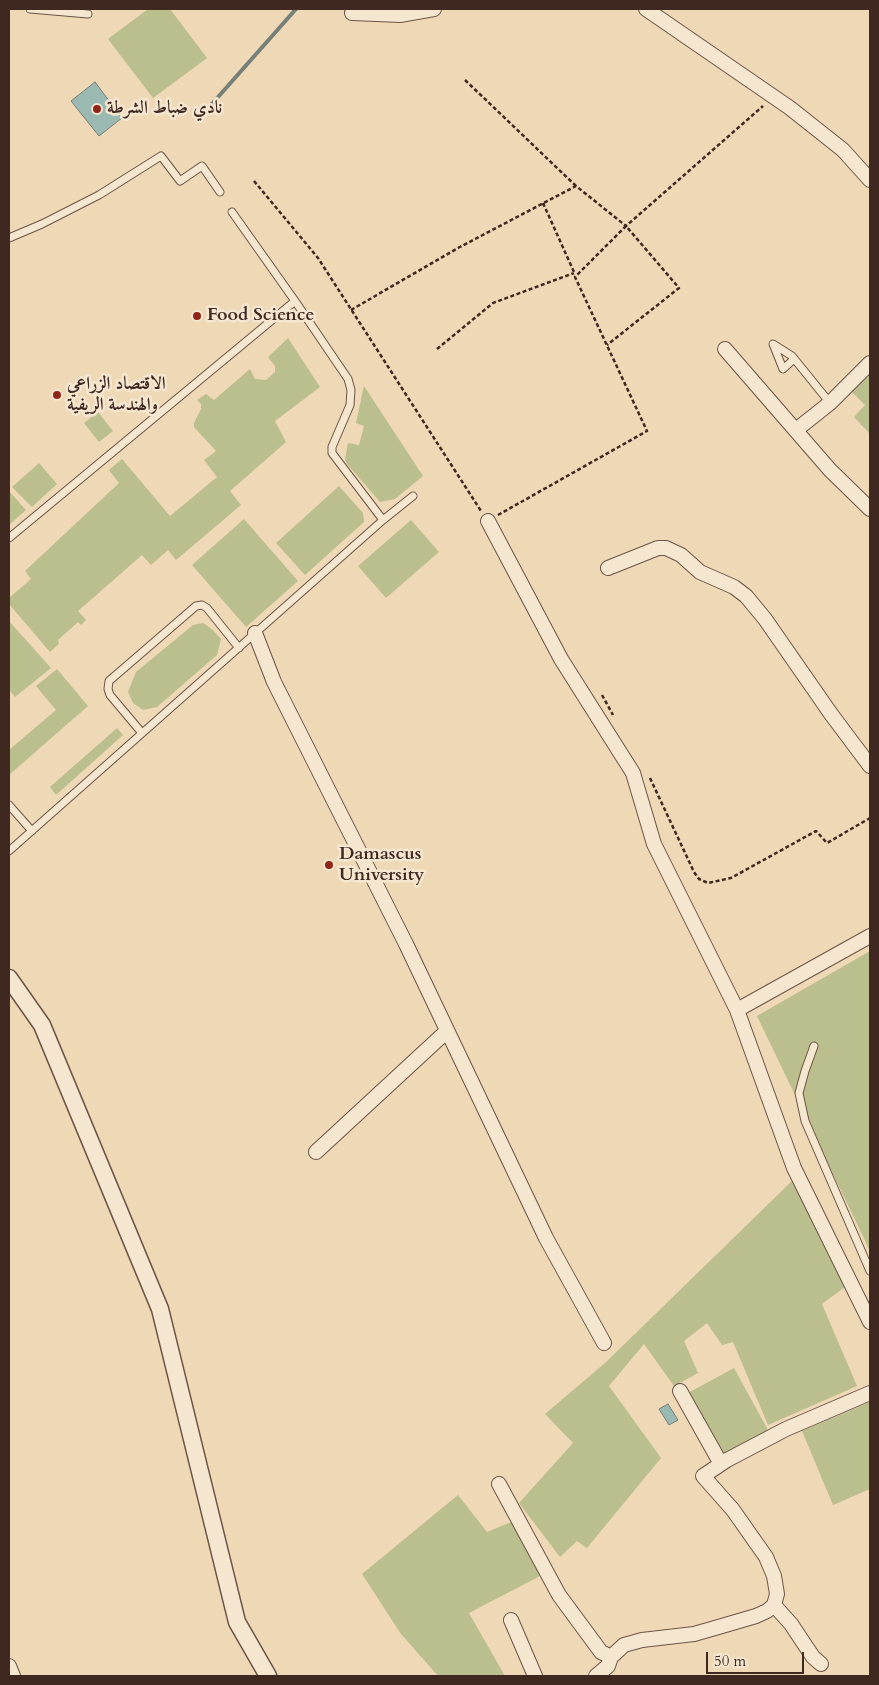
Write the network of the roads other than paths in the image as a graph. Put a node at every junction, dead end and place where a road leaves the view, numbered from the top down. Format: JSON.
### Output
{"nodes":[{"id":1,"x":30,"y":9,"type":"edge"},
{"id":2,"x":434,"y":9,"type":"edge"},
{"id":3,"x":646,"y":9,"type":"edge"},
{"id":4,"x":352,"y":13,"type":"dead end"},
{"id":5,"x":88,"y":14,"type":"dead end"},
{"id":6,"x":870,"y":180,"type":"edge"},
{"id":7,"x":220,"y":192,"type":"dead end"},
{"id":8,"x":232,"y":212,"type":"dead end"},
{"id":9,"x":9,"y":238,"type":"edge"},
{"id":10,"x":295,"y":301,"type":"junction"},
{"id":11,"x":725,"y":349,"type":"dead end"},
{"id":12,"x":794,"y":359,"type":"dead end"},
{"id":13,"x":870,"y":363,"type":"edge"},
{"id":14,"x":830,"y":403,"type":"junction"},
{"id":15,"x":796,"y":430,"type":"junction"},
{"id":16,"x":413,"y":496,"type":"dead end"},
{"id":17,"x":870,"y":509,"type":"edge"},
{"id":18,"x":383,"y":520,"type":"junction"},
{"id":19,"x":488,"y":521,"type":"road end"},
{"id":20,"x":9,"y":538,"type":"edge"},
{"id":21,"x":608,"y":568,"type":"dead end"},
{"id":22,"x":255,"y":633,"type":"junction"},
{"id":23,"x":239,"y":648,"type":"junction"},
{"id":24,"x":142,"y":733,"type":"junction"},
{"id":25,"x":870,"y":766,"type":"edge"},
{"id":26,"x":9,"y":805,"type":"edge"},
{"id":27,"x":32,"y":831,"type":"junction"},
{"id":28,"x":9,"y":851,"type":"edge"},
{"id":29,"x":870,"y":936,"type":"edge"},
{"id":30,"x":9,"y":978,"type":"edge"},
{"id":31,"x":737,"y":1010,"type":"junction"},
{"id":32,"x":447,"y":1031,"type":"junction"},
{"id":33,"x":814,"y":1046,"type":"dead end"},
{"id":34,"x":316,"y":1152,"type":"dead end"},
{"id":35,"x":870,"y":1270,"type":"edge"},
{"id":36,"x":870,"y":1322,"type":"edge"},
{"id":37,"x":604,"y":1343,"type":"dead end"},
{"id":38,"x":680,"y":1391,"type":"dead end"},
{"id":39,"x":870,"y":1393,"type":"edge"},
{"id":40,"x":721,"y":1464,"type":"junction"},
{"id":41,"x":499,"y":1484,"type":"dead end"},
{"id":42,"x":774,"y":1605,"type":"junction"},
{"id":43,"x":511,"y":1620,"type":"dead end"},
{"id":44,"x":611,"y":1657,"type":"junction"},
{"id":45,"x":821,"y":1664,"type":"dead end"},
{"id":46,"x":9,"y":1666,"type":"edge"},
{"id":47,"x":13,"y":1676,"type":"edge"},
{"id":48,"x":268,"y":1676,"type":"edge"},
{"id":49,"x":535,"y":1676,"type":"edge"},
{"id":50,"x":599,"y":1676,"type":"edge"}],
"edges":[{"from":1,"to":5,"type":"lane"},
{"from":2,"to":4,"type":"street"},
{"from":3,"to":6,"type":"street"},
{"from":7,"to":9,"type":"lane"},
{"from":8,"to":10,"type":"lane"},
{"from":10,"to":18,"type":"lane"},
{"from":10,"to":20,"type":"lane"},
{"from":11,"to":15,"type":"street"},
{"from":12,"to":14,"type":"lane"},
{"from":13,"to":14,"type":"street"},
{"from":14,"to":15,"type":"street"},
{"from":15,"to":17,"type":"street"},
{"from":16,"to":18,"type":"lane"},
{"from":18,"to":22,"type":"lane"},
{"from":19,"to":31,"type":"street"},
{"from":21,"to":25,"type":"street"},
{"from":22,"to":23,"type":"lane"},
{"from":22,"to":32,"type":"street"},
{"from":23,"to":24,"type":"lane"},
{"from":23,"to":24,"type":"lane"},
{"from":24,"to":27,"type":"lane"},
{"from":26,"to":27,"type":"lane"},
{"from":27,"to":28,"type":"lane"},
{"from":29,"to":31,"type":"street"},
{"from":30,"to":48,"type":"street"},
{"from":31,"to":36,"type":"street"},
{"from":32,"to":34,"type":"street"},
{"from":32,"to":37,"type":"street"},
{"from":33,"to":35,"type":"lane"},
{"from":38,"to":40,"type":"street"},
{"from":39,"to":40,"type":"street"},
{"from":40,"to":42,"type":"street"},
{"from":41,"to":44,"type":"street"},
{"from":42,"to":44,"type":"street"},
{"from":42,"to":45,"type":"street"},
{"from":43,"to":49,"type":"street"},
{"from":44,"to":50,"type":"street"},
{"from":46,"to":47,"type":"street"}]}
